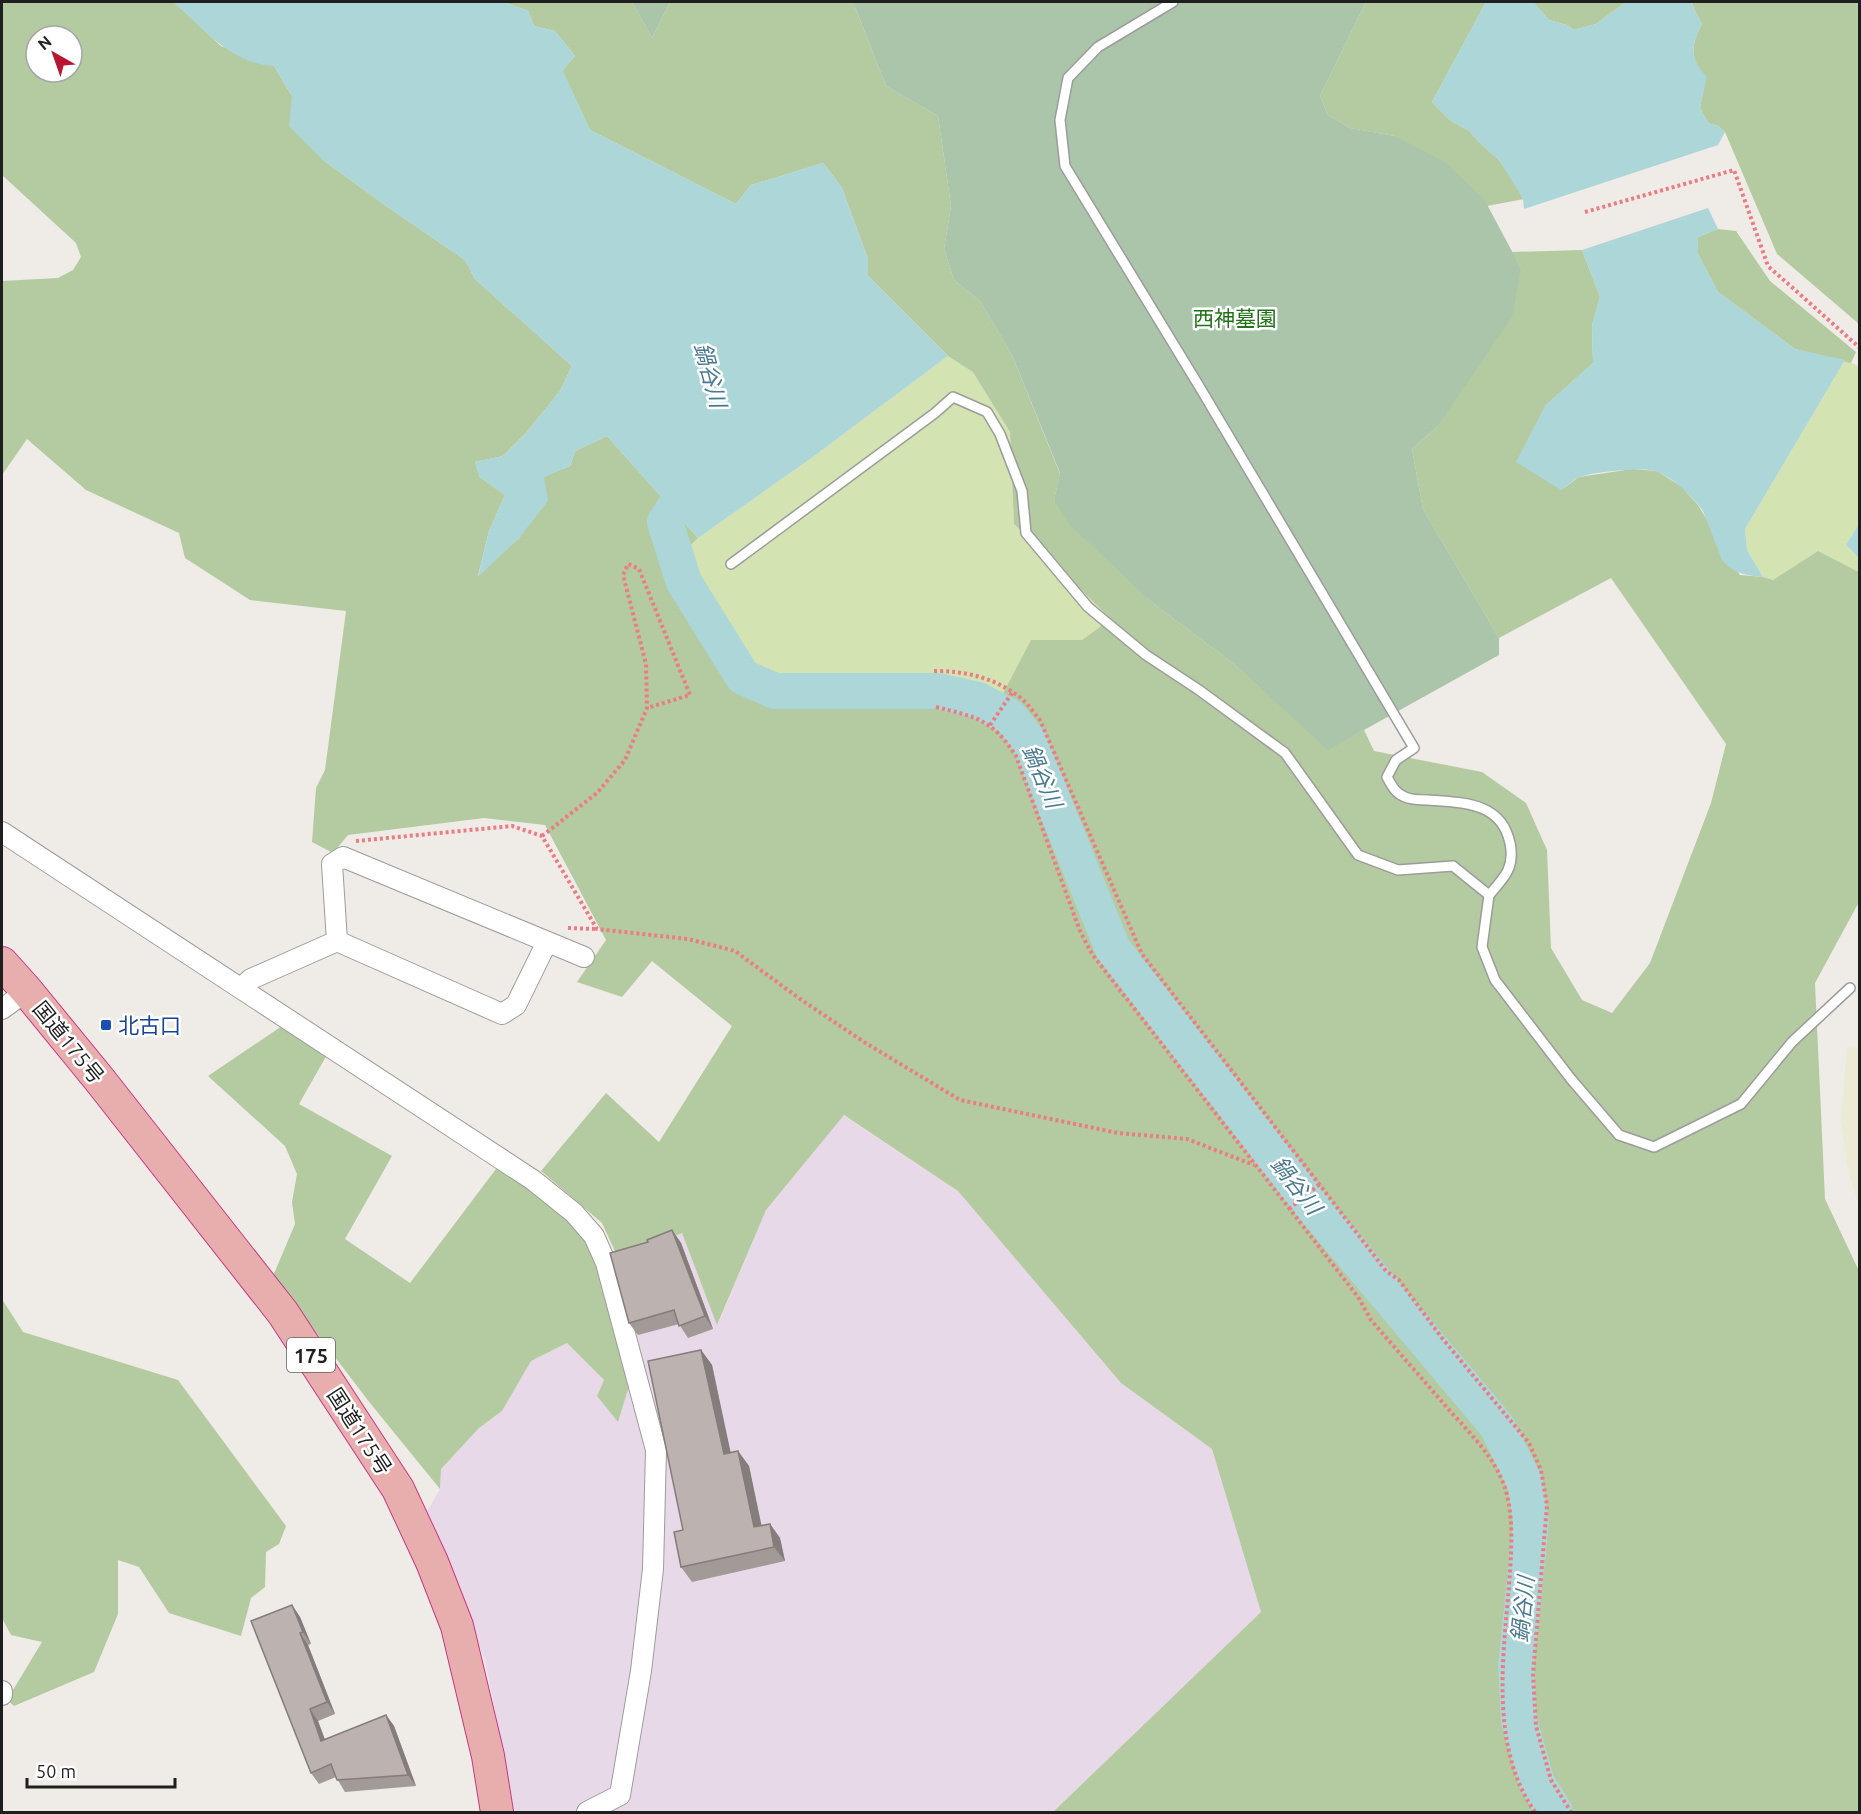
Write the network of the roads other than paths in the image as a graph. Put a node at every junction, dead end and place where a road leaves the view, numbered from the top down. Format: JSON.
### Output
{"nodes":[{"id":1,"x":1173,"y":2,"type":"edge"},
{"id":2,"x":731,"y":564,"type":"dead end"},
{"id":3,"x":2,"y":832,"type":"edge"},
{"id":4,"x":1489,"y":895,"type":"junction"},
{"id":5,"x":338,"y":941,"type":"junction"},
{"id":6,"x":547,"y":942,"type":"junction"},
{"id":7,"x":584,"y":957,"type":"dead end"},
{"id":8,"x":2,"y":963,"type":"edge"},
{"id":9,"x":241,"y":988,"type":"junction"},
{"id":10,"x":1850,"y":988,"type":"dead end"},
{"id":11,"x":27,"y":991,"type":"junction"},
{"id":12,"x":2,"y":1009,"type":"edge"},
{"id":13,"x":497,"y":1812,"type":"edge"},
{"id":14,"x":587,"y":1812,"type":"edge"}],
"edges":[{"from":1,"to":4,"type":"lane"},
{"from":2,"to":4,"type":"lane"},
{"from":3,"to":9,"type":"street"},
{"from":4,"to":10,"type":"lane"},
{"from":5,"to":6,"type":"street"},
{"from":5,"to":6,"type":"street"},
{"from":5,"to":9,"type":"street"},
{"from":6,"to":7,"type":"street"},
{"from":8,"to":11,"type":"highway","name":"国道175号","number":"175"},
{"from":9,"to":14,"type":"street"},
{"from":11,"to":12,"type":"street"},
{"from":11,"to":13,"type":"highway","name":"国道175号","number":"175"}]}
